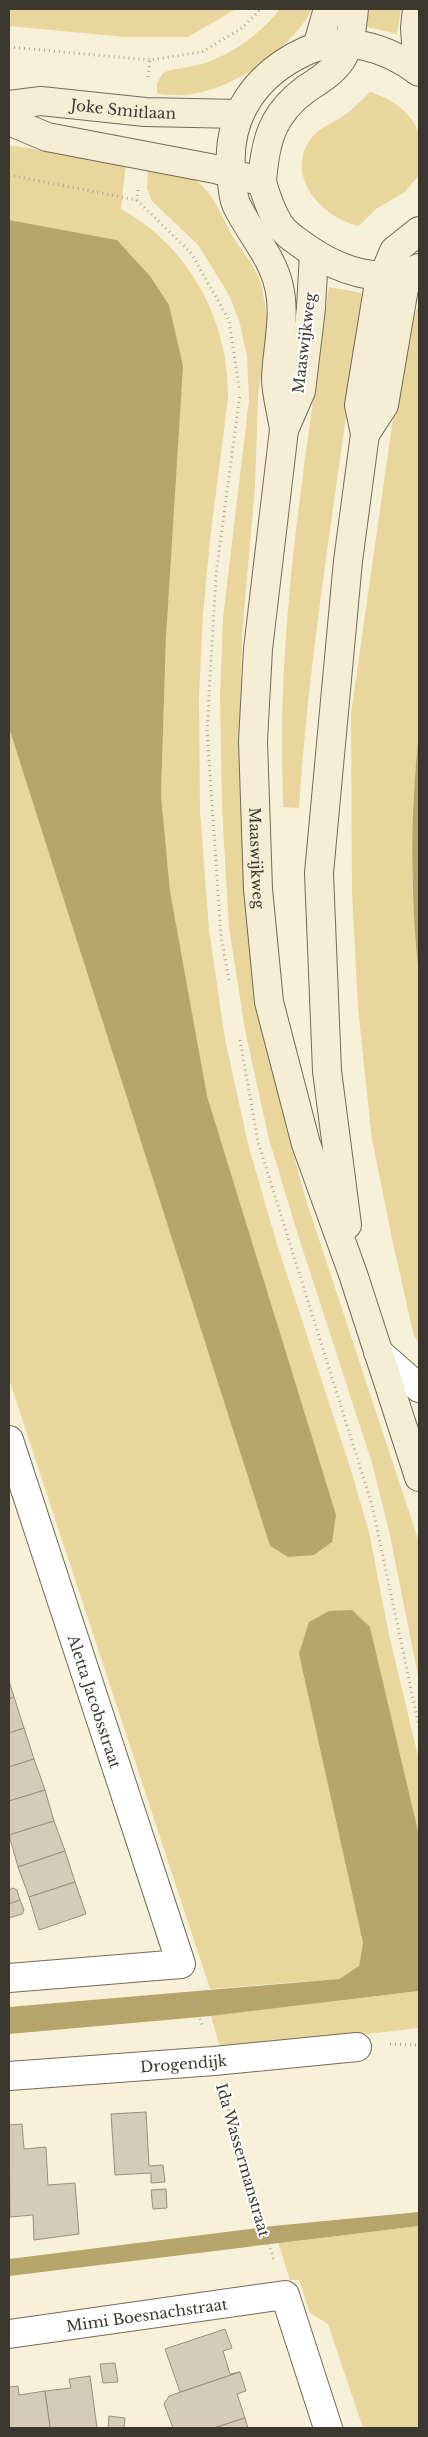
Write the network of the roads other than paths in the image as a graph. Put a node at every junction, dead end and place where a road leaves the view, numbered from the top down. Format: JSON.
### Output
{"nodes":[{"id":1,"x":328,"y":9,"type":"edge"},
{"id":2,"x":354,"y":9,"type":"edge"},
{"id":3,"x":417,"y":9,"type":"edge"},
{"id":4,"x":349,"y":44,"type":"junction"},
{"id":5,"x":317,"y":47,"type":"junction"},
{"id":6,"x":419,"y":71,"type":"edge"},
{"id":7,"x":9,"y":105,"type":"edge"},
{"id":8,"x":239,"y":114,"type":"junction"},
{"id":9,"x":9,"y":122,"type":"edge"},
{"id":10,"x":231,"y":175,"type":"junction"},
{"id":11,"x":262,"y":182,"type":"junction"},
{"id":12,"x":419,"y":231,"type":"edge"},
{"id":13,"x":314,"y":253,"type":"junction"},
{"id":14,"x":416,"y":270,"type":"edge"},
{"id":15,"x":383,"y":277,"type":"junction"},
{"id":16,"x":284,"y":430,"type":"junction"},
{"id":17,"x":365,"y":434,"type":"junction"},
{"id":18,"x":353,"y":1274,"type":"junction"},
{"id":19,"x":378,"y":1352,"type":"junction"},
{"id":20,"x":419,"y":1388,"type":"edge"},
{"id":21,"x":9,"y":1440,"type":"edge"},
{"id":22,"x":419,"y":1477,"type":"edge"},
{"id":23,"x":9,"y":1978,"type":"edge"},
{"id":24,"x":357,"y":2047,"type":"dead end"},
{"id":25,"x":9,"y":2076,"type":"edge"},
{"id":26,"x":9,"y":2334,"type":"edge"},
{"id":27,"x":328,"y":2428,"type":"edge"}],
"edges":[{"from":1,"to":5,"type":"street"},
{"from":2,"to":4,"type":"street"},
{"from":3,"to":6,"type":"street"},
{"from":4,"to":5,"type":"street","name":"Maaswijkweg"},
{"from":4,"to":6,"type":"street","name":"Maaswijkweg"},
{"from":4,"to":11,"type":"street"},
{"from":5,"to":8,"type":"street","name":"Maaswijkweg"},
{"from":7,"to":8,"type":"street","name":"Joke Smitlaan"},
{"from":8,"to":10,"type":"street","name":"Maaswijkweg"},
{"from":9,"to":10,"type":"street"},
{"from":10,"to":11,"type":"street"},
{"from":10,"to":16,"type":"street","name":"Maaswijkweg"},
{"from":11,"to":13,"type":"street"},
{"from":12,"to":15,"type":"street","name":"Maaswijkweg"},
{"from":13,"to":15,"type":"street"},
{"from":13,"to":16,"type":"street","name":"Maaswijkweg"},
{"from":14,"to":15,"type":"street"},
{"from":14,"to":17,"type":"street","name":"Maaswijkweg"},
{"from":15,"to":17,"type":"street","name":"Maaswijkweg"},
{"from":16,"to":18,"type":"street","name":"Maaswijkweg"},
{"from":17,"to":18,"type":"street","name":"Maaswijkweg"},
{"from":18,"to":19,"type":"street","name":"Maaswijkweg"},
{"from":19,"to":20,"type":"street"},
{"from":19,"to":22,"type":"street","name":"Maaswijkweg"},
{"from":21,"to":23,"type":"street","name":"Aletta Jacobsstraat"},
{"from":24,"to":25,"type":"street","name":"Drogendijk"},
{"from":26,"to":27,"type":"street","name":"Mimi Boesnachstraat"}]}
